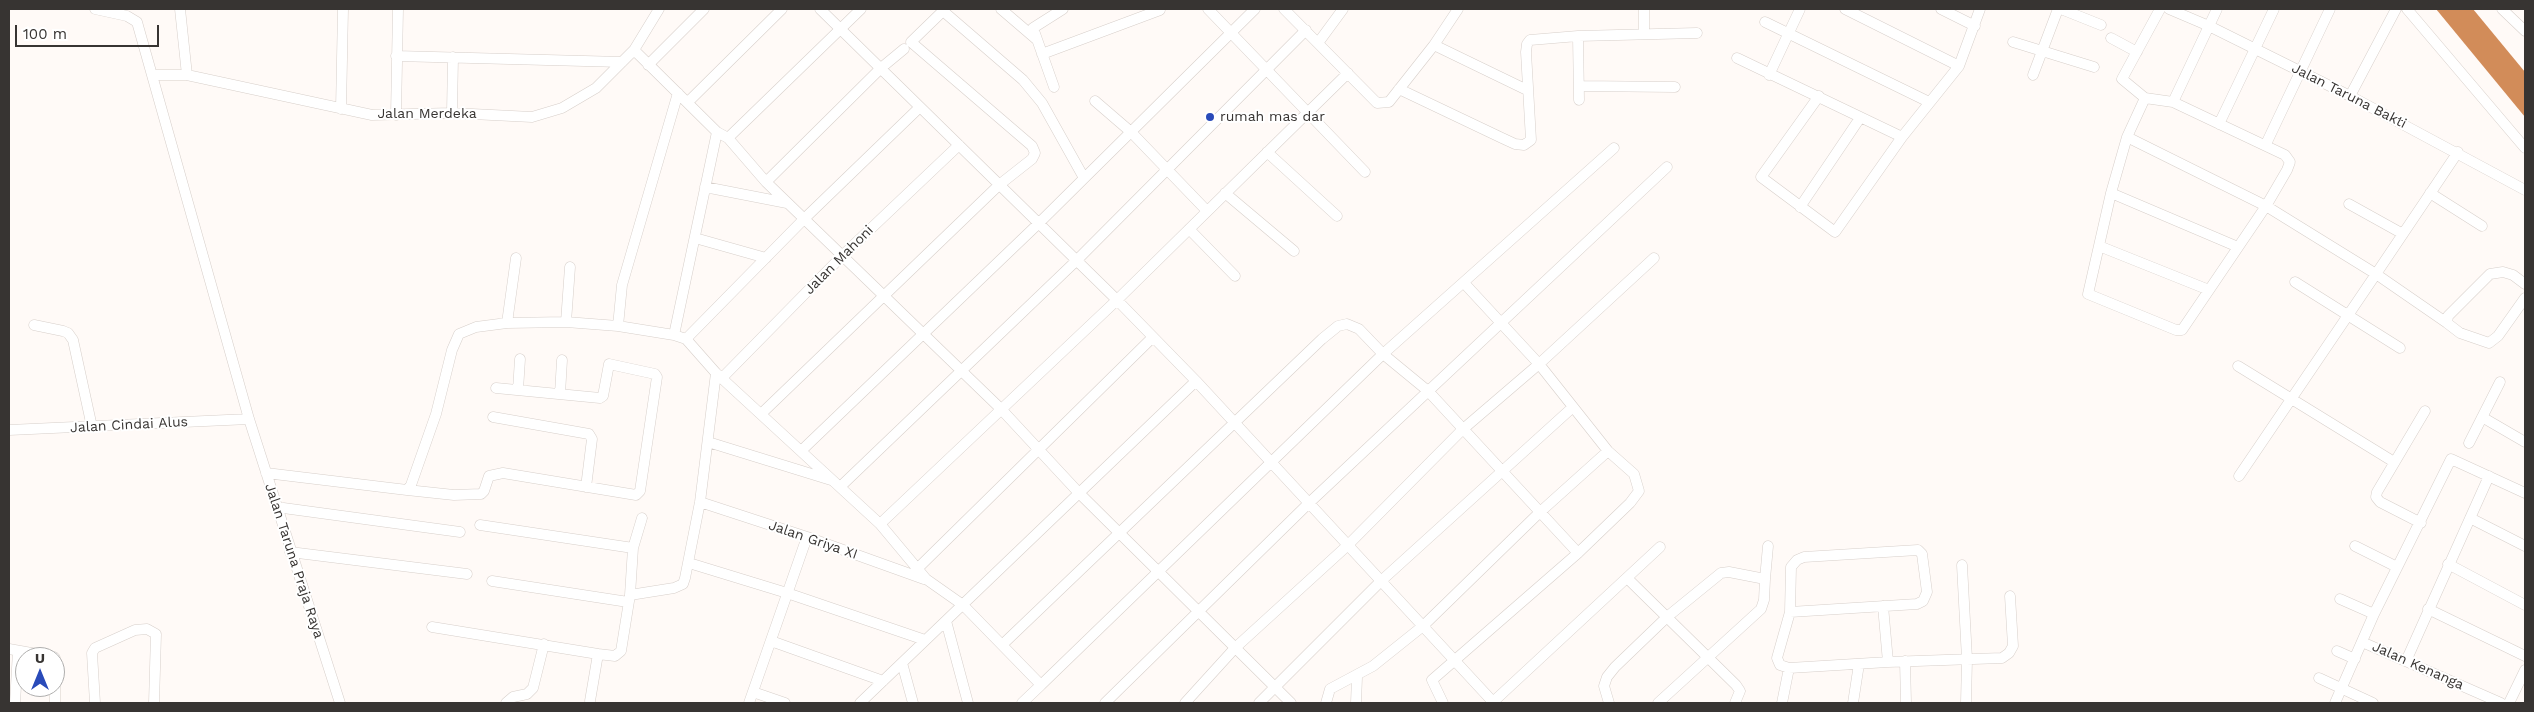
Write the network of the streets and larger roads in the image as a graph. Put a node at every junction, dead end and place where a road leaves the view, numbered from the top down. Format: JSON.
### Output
{"nodes":[{"id":1,"x":95,"y":9,"type":"edge"},
{"id":2,"x":180,"y":9,"type":"edge"},
{"id":3,"x":343,"y":9,"type":"edge"},
{"id":4,"x":398,"y":9,"type":"edge"},
{"id":5,"x":659,"y":9,"type":"edge"},
{"id":6,"x":704,"y":9,"type":"edge"},
{"id":7,"x":782,"y":9,"type":"edge"},
{"id":8,"x":820,"y":9,"type":"edge"},
{"id":9,"x":860,"y":9,"type":"edge"},
{"id":10,"x":1001,"y":9,"type":"edge"},
{"id":11,"x":1063,"y":9,"type":"edge"},
{"id":12,"x":1208,"y":9,"type":"edge"},
{"id":13,"x":1254,"y":9,"type":"edge"},
{"id":14,"x":1284,"y":9,"type":"edge"},
{"id":15,"x":1343,"y":9,"type":"edge"},
{"id":16,"x":1458,"y":9,"type":"edge"},
{"id":17,"x":1644,"y":9,"type":"edge"},
{"id":18,"x":1800,"y":9,"type":"edge"},
{"id":19,"x":1845,"y":9,"type":"edge"},
{"id":20,"x":1941,"y":9,"type":"edge"},
{"id":21,"x":1980,"y":9,"type":"edge"},
{"id":22,"x":2059,"y":9,"type":"edge"},
{"id":23,"x":2160,"y":9,"type":"edge"},
{"id":24,"x":2169,"y":9,"type":"edge"},
{"id":25,"x":2217,"y":9,"type":"edge"},
{"id":26,"x":2274,"y":9,"type":"edge"},
{"id":27,"x":2330,"y":9,"type":"edge"},
{"id":28,"x":2396,"y":9,"type":"edge"},
{"id":29,"x":2407,"y":9,"type":"edge"},
{"id":30,"x":2502,"y":9,"type":"edge"},
{"id":31,"x":944,"y":10,"type":"edge"},
{"id":32,"x":1160,"y":10,"type":"dead end"},
{"id":33,"x":1765,"y":22,"type":"dead end"},
{"id":34,"x":2101,"y":25,"type":"dead end"},
{"id":35,"x":1975,"y":26,"type":"junction"},
{"id":36,"x":2209,"y":26,"type":"junction"},
{"id":37,"x":840,"y":28,"type":"junction"},
{"id":38,"x":1306,"y":30,"type":"junction"},
{"id":39,"x":2525,"y":31,"type":"edge"},
{"id":40,"x":1230,"y":33,"type":"junction"},
{"id":41,"x":1697,"y":33,"type":"dead end"},
{"id":42,"x":1789,"y":33,"type":"junction"},
{"id":43,"x":1644,"y":34,"type":"junction"},
{"id":44,"x":1578,"y":36,"type":"junction"},
{"id":45,"x":2111,"y":38,"type":"dead end"},
{"id":46,"x":1037,"y":40,"type":"junction"},
{"id":47,"x":2013,"y":42,"type":"dead end"},
{"id":48,"x":1318,"y":43,"type":"junction"},
{"id":49,"x":1434,"y":45,"type":"junction"},
{"id":50,"x":904,"y":49,"type":"dead end"},
{"id":51,"x":2256,"y":49,"type":"junction"},
{"id":52,"x":634,"y":50,"type":"junction"},
{"id":53,"x":2043,"y":52,"type":"junction"},
{"id":54,"x":2137,"y":52,"type":"junction"},
{"id":55,"x":1042,"y":54,"type":"junction"},
{"id":56,"x":396,"y":56,"type":"junction"},
{"id":57,"x":453,"y":57,"type":"junction"},
{"id":58,"x":1737,"y":58,"type":"dead end"},
{"id":59,"x":622,"y":62,"type":"junction"},
{"id":60,"x":648,"y":66,"type":"junction"},
{"id":61,"x":1958,"y":66,"type":"junction"},
{"id":62,"x":2094,"y":67,"type":"dead end"},
{"id":63,"x":881,"y":68,"type":"junction"},
{"id":64,"x":1266,"y":70,"type":"junction"},
{"id":65,"x":2301,"y":71,"type":"junction"},
{"id":66,"x":1348,"y":73,"type":"junction"},
{"id":67,"x":152,"y":75,"type":"junction"},
{"id":68,"x":187,"y":75,"type":"junction"},
{"id":69,"x":1769,"y":75,"type":"junction"},
{"id":70,"x":2033,"y":75,"type":"dead end"},
{"id":71,"x":1579,"y":86,"type":"junction"},
{"id":72,"x":1054,"y":87,"type":"dead end"},
{"id":73,"x":1675,"y":87,"type":"dead end"},
{"id":74,"x":1399,"y":89,"type":"junction"},
{"id":75,"x":1527,"y":90,"type":"junction"},
{"id":76,"x":678,"y":94,"type":"junction"},
{"id":77,"x":1818,"y":96,"type":"junction"},
{"id":78,"x":2350,"y":96,"type":"junction"},
{"id":79,"x":2145,"y":98,"type":"junction"},
{"id":80,"x":1579,"y":100,"type":"dead end"},
{"id":81,"x":1095,"y":101,"type":"dead end"},
{"id":82,"x":688,"y":102,"type":"junction"},
{"id":83,"x":1929,"y":102,"type":"junction"},
{"id":84,"x":2173,"y":102,"type":"junction"},
{"id":85,"x":920,"y":107,"type":"junction"},
{"id":86,"x":341,"y":109,"type":"junction"},
{"id":87,"x":452,"y":113,"type":"junction"},
{"id":88,"x":1308,"y":113,"type":"junction"},
{"id":89,"x":396,"y":115,"type":"junction"},
{"id":90,"x":1860,"y":118,"type":"junction"},
{"id":91,"x":2219,"y":124,"type":"junction"},
{"id":92,"x":717,"y":132,"type":"junction"},
{"id":93,"x":1131,"y":132,"type":"junction"},
{"id":94,"x":1902,"y":137,"type":"junction"},
{"id":95,"x":2126,"y":137,"type":"junction"},
{"id":96,"x":728,"y":138,"type":"junction"},
{"id":97,"x":2266,"y":144,"type":"junction"},
{"id":98,"x":959,"y":145,"type":"junction"},
{"id":99,"x":1614,"y":148,"type":"dead end"},
{"id":100,"x":2525,"y":148,"type":"edge"},
{"id":101,"x":1267,"y":152,"type":"junction"},
{"id":102,"x":2458,"y":152,"type":"junction"},
{"id":103,"x":1666,"y":167,"type":"dead end"},
{"id":104,"x":1168,"y":169,"type":"junction"},
{"id":105,"x":1365,"y":172,"type":"dead end"},
{"id":106,"x":1084,"y":178,"type":"junction"},
{"id":107,"x":766,"y":182,"type":"junction"},
{"id":108,"x":999,"y":185,"type":"junction"},
{"id":109,"x":705,"y":187,"type":"junction"},
{"id":110,"x":2525,"y":190,"type":"edge"},
{"id":111,"x":2111,"y":193,"type":"junction"},
{"id":112,"x":2430,"y":193,"type":"junction"},
{"id":113,"x":1225,"y":194,"type":"junction"},
{"id":114,"x":787,"y":203,"type":"junction"},
{"id":115,"x":2349,"y":204,"type":"dead end"},
{"id":116,"x":1800,"y":206,"type":"junction"},
{"id":117,"x":2266,"y":206,"type":"junction"},
{"id":118,"x":1207,"y":212,"type":"junction"},
{"id":119,"x":1337,"y":216,"type":"dead end"},
{"id":120,"x":804,"y":219,"type":"junction"},
{"id":121,"x":1039,"y":223,"type":"junction"},
{"id":122,"x":2482,"y":226,"type":"dead end"},
{"id":123,"x":1189,"y":229,"type":"junction"},
{"id":124,"x":2403,"y":234,"type":"junction"},
{"id":125,"x":695,"y":238,"type":"junction"},
{"id":126,"x":2099,"y":246,"type":"junction"},
{"id":127,"x":2238,"y":247,"type":"junction"},
{"id":128,"x":1294,"y":251,"type":"dead end"},
{"id":129,"x":842,"y":256,"type":"junction"},
{"id":130,"x":516,"y":258,"type":"dead end"},
{"id":131,"x":766,"y":258,"type":"junction"},
{"id":132,"x":1654,"y":258,"type":"dead end"},
{"id":133,"x":1077,"y":260,"type":"junction"},
{"id":134,"x":570,"y":267,"type":"dead end"},
{"id":135,"x":2376,"y":274,"type":"junction"},
{"id":136,"x":1235,"y":276,"type":"dead end"},
{"id":137,"x":2295,"y":282,"type":"dead end"},
{"id":138,"x":1464,"y":283,"type":"junction"},
{"id":139,"x":2525,"y":284,"type":"edge"},
{"id":140,"x":2209,"y":290,"type":"junction"},
{"id":141,"x":883,"y":295,"type":"junction"},
{"id":142,"x":2525,"y":298,"type":"edge"},
{"id":143,"x":1117,"y":300,"type":"junction"},
{"id":144,"x":2348,"y":315,"type":"junction"},
{"id":145,"x":566,"y":322,"type":"junction"},
{"id":146,"x":1501,"y":322,"type":"junction"},
{"id":147,"x":507,"y":323,"type":"junction"},
{"id":148,"x":2447,"y":323,"type":"junction"},
{"id":149,"x":34,"y":324,"type":"dead end"},
{"id":150,"x":618,"y":326,"type":"junction"},
{"id":151,"x":923,"y":334,"type":"junction"},
{"id":152,"x":674,"y":335,"type":"junction"},
{"id":153,"x":1153,"y":337,"type":"junction"},
{"id":154,"x":686,"y":338,"type":"junction"},
{"id":155,"x":2400,"y":348,"type":"dead end"},
{"id":156,"x":1383,"y":354,"type":"junction"},
{"id":157,"x":520,"y":359,"type":"dead end"},
{"id":158,"x":562,"y":360,"type":"dead end"},
{"id":159,"x":1540,"y":364,"type":"junction"},
{"id":160,"x":2238,"y":366,"type":"dead end"},
{"id":161,"x":962,"y":372,"type":"junction"},
{"id":162,"x":719,"y":375,"type":"junction"},
{"id":163,"x":1196,"y":381,"type":"junction"},
{"id":164,"x":2500,"y":382,"type":"dead end"},
{"id":165,"x":496,"y":388,"type":"dead end"},
{"id":166,"x":518,"y":390,"type":"junction"},
{"id":167,"x":1428,"y":391,"type":"junction"},
{"id":168,"x":560,"y":394,"type":"junction"},
{"id":169,"x":2292,"y":398,"type":"junction"},
{"id":170,"x":1573,"y":407,"type":"junction"},
{"id":171,"x":1001,"y":409,"type":"junction"},
{"id":172,"x":2426,"y":411,"type":"dead end"},
{"id":173,"x":761,"y":414,"type":"junction"},
{"id":174,"x":2482,"y":417,"type":"junction"},
{"id":175,"x":494,"y":418,"type":"dead end"},
{"id":176,"x":249,"y":419,"type":"junction"},
{"id":177,"x":1234,"y":422,"type":"junction"},
{"id":178,"x":92,"y":427,"type":"junction"},
{"id":179,"x":9,"y":430,"type":"edge"},
{"id":180,"x":1462,"y":430,"type":"junction"},
{"id":181,"x":708,"y":442,"type":"junction"},
{"id":182,"x":2525,"y":442,"type":"edge"},
{"id":183,"x":2469,"y":443,"type":"dead end"},
{"id":184,"x":801,"y":450,"type":"junction"},
{"id":185,"x":1038,"y":450,"type":"junction"},
{"id":186,"x":1608,"y":451,"type":"junction"},
{"id":187,"x":1271,"y":462,"type":"junction"},
{"id":188,"x":2394,"y":462,"type":"junction"},
{"id":189,"x":266,"y":473,"type":"junction"},
{"id":190,"x":1502,"y":473,"type":"junction"},
{"id":191,"x":2239,"y":476,"type":"dead end"},
{"id":192,"x":2489,"y":476,"type":"junction"},
{"id":193,"x":837,"y":484,"type":"junction"},
{"id":194,"x":586,"y":487,"type":"junction"},
{"id":195,"x":407,"y":490,"type":"junction"},
{"id":196,"x":2525,"y":493,"type":"edge"},
{"id":197,"x":1079,"y":494,"type":"junction"},
{"id":198,"x":700,"y":502,"type":"junction"},
{"id":199,"x":1309,"y":503,"type":"junction"},
{"id":200,"x":276,"y":507,"type":"junction"},
{"id":201,"x":1539,"y":513,"type":"junction"},
{"id":202,"x":642,"y":518,"type":"dead end"},
{"id":203,"x":2470,"y":518,"type":"junction"},
{"id":204,"x":2421,"y":523,"type":"junction"},
{"id":205,"x":880,"y":524,"type":"junction"},
{"id":206,"x":480,"y":525,"type":"dead end"},
{"id":207,"x":460,"y":532,"type":"dead end"},
{"id":208,"x":1119,"y":534,"type":"junction"},
{"id":209,"x":807,"y":537,"type":"junction"},
{"id":210,"x":1348,"y":545,"type":"junction"},
{"id":211,"x":1768,"y":546,"type":"dead end"},
{"id":212,"x":2355,"y":546,"type":"dead end"},
{"id":213,"x":2525,"y":546,"type":"edge"},
{"id":214,"x":1660,"y":547,"type":"dead end"},
{"id":215,"x":633,"y":548,"type":"junction"},
{"id":216,"x":290,"y":552,"type":"junction"},
{"id":217,"x":1578,"y":553,"type":"junction"},
{"id":218,"x":689,"y":563,"type":"junction"},
{"id":219,"x":2448,"y":564,"type":"junction"},
{"id":220,"x":1962,"y":565,"type":"dead end"},
{"id":221,"x":2397,"y":567,"type":"junction"},
{"id":222,"x":917,"y":569,"type":"junction"},
{"id":223,"x":1158,"y":572,"type":"junction"},
{"id":224,"x":467,"y":574,"type":"dead end"},
{"id":225,"x":1627,"y":578,"type":"junction"},
{"id":226,"x":926,"y":579,"type":"junction"},
{"id":227,"x":1764,"y":579,"type":"junction"},
{"id":228,"x":492,"y":581,"type":"dead end"},
{"id":229,"x":1381,"y":581,"type":"junction"},
{"id":230,"x":787,"y":592,"type":"junction"},
{"id":231,"x":2010,"y":596,"type":"dead end"},
{"id":232,"x":629,"y":598,"type":"junction"},
{"id":233,"x":2340,"y":599,"type":"dead end"},
{"id":234,"x":963,"y":605,"type":"junction"},
{"id":235,"x":2525,"y":605,"type":"edge"},
{"id":236,"x":1883,"y":606,"type":"junction"},
{"id":237,"x":2428,"y":609,"type":"junction"},
{"id":238,"x":1198,"y":612,"type":"junction"},
{"id":239,"x":1790,"y":612,"type":"junction"},
{"id":240,"x":2374,"y":614,"type":"junction"},
{"id":241,"x":1667,"y":617,"type":"junction"},
{"id":242,"x":946,"y":621,"type":"junction"},
{"id":243,"x":1423,"y":626,"type":"junction"},
{"id":244,"x":432,"y":627,"type":"dead end"},
{"id":245,"x":925,"y":640,"type":"junction"},
{"id":246,"x":771,"y":641,"type":"junction"},
{"id":247,"x":2362,"y":642,"type":"junction"},
{"id":248,"x":544,"y":644,"type":"junction"},
{"id":249,"x":1002,"y":645,"type":"junction"},
{"id":250,"x":1236,"y":648,"type":"junction"},
{"id":251,"x":13,"y":650,"type":"edge"},
{"id":252,"x":2337,"y":651,"type":"dead end"},
{"id":253,"x":598,"y":654,"type":"junction"},
{"id":254,"x":2525,"y":656,"type":"edge"},
{"id":255,"x":1707,"y":657,"type":"junction"},
{"id":256,"x":1967,"y":659,"type":"junction"},
{"id":257,"x":2355,"y":659,"type":"junction"},
{"id":258,"x":1455,"y":661,"type":"junction"},
{"id":259,"x":1905,"y":661,"type":"junction"},
{"id":260,"x":2406,"y":661,"type":"junction"},
{"id":261,"x":1888,"y":662,"type":"junction"},
{"id":262,"x":902,"y":663,"type":"junction"},
{"id":263,"x":1859,"y":664,"type":"junction"},
{"id":264,"x":1790,"y":668,"type":"junction"},
{"id":265,"x":2525,"y":670,"type":"edge"},
{"id":266,"x":1357,"y":676,"type":"junction"},
{"id":267,"x":2319,"y":678,"type":"dead end"},
{"id":268,"x":883,"y":681,"type":"junction"},
{"id":269,"x":1041,"y":685,"type":"junction"},
{"id":270,"x":1274,"y":687,"type":"junction"},
{"id":271,"x":2341,"y":690,"type":"junction"},
{"id":272,"x":753,"y":692,"type":"junction"},
{"id":273,"x":590,"y":701,"type":"dead end"},
{"id":274,"x":15,"y":703,"type":"edge"},
{"id":275,"x":95,"y":703,"type":"edge"},
{"id":276,"x":154,"y":703,"type":"edge"},
{"id":277,"x":340,"y":703,"type":"edge"},
{"id":278,"x":506,"y":703,"type":"edge"},
{"id":279,"x":750,"y":703,"type":"edge"},
{"id":280,"x":785,"y":703,"type":"edge"},
{"id":281,"x":860,"y":703,"type":"edge"},
{"id":282,"x":913,"y":703,"type":"edge"},
{"id":283,"x":968,"y":703,"type":"edge"},
{"id":284,"x":1022,"y":703,"type":"edge"},
{"id":285,"x":1104,"y":703,"type":"edge"},
{"id":286,"x":1185,"y":703,"type":"edge"},
{"id":287,"x":1259,"y":703,"type":"edge"},
{"id":288,"x":1291,"y":703,"type":"edge"},
{"id":289,"x":1326,"y":703,"type":"edge"},
{"id":290,"x":1356,"y":703,"type":"edge"},
{"id":291,"x":1443,"y":703,"type":"edge"},
{"id":292,"x":1494,"y":703,"type":"edge"},
{"id":293,"x":1609,"y":703,"type":"edge"},
{"id":294,"x":1658,"y":703,"type":"edge"},
{"id":295,"x":1735,"y":703,"type":"edge"},
{"id":296,"x":1782,"y":703,"type":"edge"},
{"id":297,"x":1853,"y":703,"type":"edge"},
{"id":298,"x":1906,"y":703,"type":"edge"},
{"id":299,"x":1966,"y":703,"type":"edge"},
{"id":300,"x":2335,"y":703,"type":"edge"},
{"id":301,"x":2373,"y":703,"type":"edge"},
{"id":302,"x":2501,"y":703,"type":"edge"},
{"id":303,"x":2509,"y":703,"type":"edge"}],
"edges":[{"from":1,"to":67,"type":"street","name":"Jalan Taruna Praja Raya"},
{"from":2,"to":68,"type":"street"},
{"from":3,"to":86,"type":"street"},
{"from":4,"to":56,"type":"street"},
{"from":5,"to":52,"type":"street","name":"Jalan Merdeka"},
{"from":6,"to":60,"type":"street"},
{"from":7,"to":82,"type":"street"},
{"from":8,"to":37,"type":"street"},
{"from":9,"to":37,"type":"street"},
{"from":10,"to":46,"type":"street"},
{"from":11,"to":46,"type":"street"},
{"from":12,"to":40,"type":"street"},
{"from":13,"to":40,"type":"street"},
{"from":14,"to":38,"type":"street"},
{"from":15,"to":48,"type":"street"},
{"from":16,"to":49,"type":"street"},
{"from":17,"to":43,"type":"street"},
{"from":18,"to":42,"type":"street"},
{"from":19,"to":61,"type":"street"},
{"from":20,"to":35,"type":"street"},
{"from":21,"to":35,"type":"street"},
{"from":22,"to":34,"type":"street"},
{"from":22,"to":53,"type":"street"},
{"from":23,"to":54,"type":"street"},
{"from":24,"to":36,"type":"street","name":"Jalan Taruna Bakti"},
{"from":25,"to":36,"type":"street"},
{"from":26,"to":51,"type":"street"},
{"from":27,"to":65,"type":"street"},
{"from":28,"to":78,"type":"street"},
{"from":29,"to":100,"type":"street"},
{"from":30,"to":39,"type":"street"},
{"from":31,"to":106,"type":"street"},
{"from":31,"to":108,"type":"street"},
{"from":32,"to":55,"type":"street"},
{"from":33,"to":42,"type":"street"},
{"from":35,"to":61,"type":"street"},
{"from":36,"to":51,"type":"street","name":"Jalan Taruna Bakti"},
{"from":36,"to":84,"type":"street"},
{"from":37,"to":63,"type":"street"},
{"from":37,"to":96,"type":"street"},
{"from":38,"to":48,"type":"street"},
{"from":38,"to":64,"type":"street"},
{"from":40,"to":64,"type":"street"},
{"from":40,"to":93,"type":"street"},
{"from":41,"to":43,"type":"street"},
{"from":42,"to":69,"type":"street"},
{"from":42,"to":83,"type":"street"},
{"from":43,"to":44,"type":"street"},
{"from":44,"to":71,"type":"street"},
{"from":44,"to":75,"type":"street"},
{"from":45,"to":54,"type":"street"},
{"from":46,"to":55,"type":"street"},
{"from":47,"to":53,"type":"street"},
{"from":48,"to":66,"type":"street"},
{"from":49,"to":74,"type":"street"},
{"from":49,"to":75,"type":"street"},
{"from":50,"to":63,"type":"street"},
{"from":51,"to":65,"type":"street","name":"Jalan Taruna Bakti"},
{"from":51,"to":91,"type":"street"},
{"from":52,"to":59,"type":"street","name":"Jalan Merdeka"},
{"from":52,"to":60,"type":"street"},
{"from":53,"to":62,"type":"street"},
{"from":53,"to":70,"type":"street"},
{"from":54,"to":79,"type":"street"},
{"from":55,"to":72,"type":"street"},
{"from":56,"to":57,"type":"street"},
{"from":56,"to":89,"type":"street"},
{"from":57,"to":59,"type":"street"},
{"from":57,"to":87,"type":"street"},
{"from":58,"to":69,"type":"street"},
{"from":59,"to":87,"type":"street","name":"Jalan Merdeka"},
{"from":60,"to":76,"type":"street"},
{"from":61,"to":83,"type":"street"},
{"from":63,"to":85,"type":"street"},
{"from":63,"to":107,"type":"street"},
{"from":64,"to":88,"type":"street"},
{"from":64,"to":104,"type":"street"},
{"from":65,"to":78,"type":"street","name":"Jalan Taruna Bakti"},
{"from":65,"to":97,"type":"street"},
{"from":66,"to":74,"type":"street"},
{"from":66,"to":88,"type":"street"},
{"from":67,"to":68,"type":"street","name":"Jalan Merdeka"},
{"from":67,"to":176,"type":"street","name":"Jalan Taruna Praja Raya"},
{"from":68,"to":86,"type":"street","name":"Jalan Merdeka"},
{"from":69,"to":77,"type":"street"},
{"from":71,"to":73,"type":"street"},
{"from":71,"to":80,"type":"street"},
{"from":74,"to":75,"type":"street"},
{"from":76,"to":82,"type":"street"},
{"from":76,"to":150,"type":"street"},
{"from":77,"to":90,"type":"street"},
{"from":77,"to":116,"type":"street"},
{"from":78,"to":102,"type":"street","name":"Jalan Taruna Bakti"},
{"from":79,"to":84,"type":"street"},
{"from":79,"to":95,"type":"street"},
{"from":81,"to":93,"type":"street"},
{"from":82,"to":92,"type":"street"},
{"from":83,"to":94,"type":"street"},
{"from":84,"to":91,"type":"street"},
{"from":85,"to":98,"type":"street"},
{"from":85,"to":120,"type":"street"},
{"from":86,"to":89,"type":"street","name":"Jalan Merdeka"},
{"from":87,"to":89,"type":"street","name":"Jalan Merdeka"},
{"from":88,"to":101,"type":"street"},
{"from":88,"to":105,"type":"street"},
{"from":90,"to":94,"type":"street"},
{"from":90,"to":116,"type":"street"},
{"from":91,"to":97,"type":"street"},
{"from":92,"to":96,"type":"street"},
{"from":92,"to":109,"type":"street"},
{"from":93,"to":104,"type":"street"},
{"from":93,"to":106,"type":"street"},
{"from":94,"to":116,"type":"street"},
{"from":95,"to":111,"type":"street"},
{"from":95,"to":117,"type":"street"},
{"from":96,"to":107,"type":"street"},
{"from":97,"to":117,"type":"street"},
{"from":98,"to":108,"type":"street"},
{"from":98,"to":129,"type":"street","name":"Jalan Mahoni"},
{"from":99,"to":138,"type":"street"},
{"from":101,"to":113,"type":"street"},
{"from":101,"to":119,"type":"street"},
{"from":102,"to":110,"type":"street","name":"Jalan Taruna Bakti"},
{"from":102,"to":112,"type":"street"},
{"from":103,"to":146,"type":"street"},
{"from":104,"to":118,"type":"street"},
{"from":104,"to":133,"type":"street"},
{"from":106,"to":121,"type":"street"},
{"from":107,"to":114,"type":"street"},
{"from":108,"to":121,"type":"street"},
{"from":108,"to":141,"type":"street"},
{"from":109,"to":114,"type":"street"},
{"from":109,"to":125,"type":"street"},
{"from":111,"to":126,"type":"street"},
{"from":111,"to":127,"type":"street"},
{"from":112,"to":122,"type":"street"},
{"from":112,"to":124,"type":"street"},
{"from":113,"to":118,"type":"street"},
{"from":113,"to":128,"type":"street"},
{"from":114,"to":120,"type":"street"},
{"from":115,"to":124,"type":"street"},
{"from":117,"to":127,"type":"street"},
{"from":117,"to":135,"type":"street"},
{"from":118,"to":123,"type":"street"},
{"from":120,"to":129,"type":"street"},
{"from":120,"to":131,"type":"street"},
{"from":121,"to":133,"type":"street"},
{"from":121,"to":151,"type":"street"},
{"from":123,"to":136,"type":"street"},
{"from":123,"to":143,"type":"street"},
{"from":124,"to":135,"type":"street"},
{"from":125,"to":131,"type":"street"},
{"from":125,"to":152,"type":"street"},
{"from":126,"to":140,"type":"street"},
{"from":126,"to":140,"type":"street"},
{"from":127,"to":140,"type":"street"},
{"from":129,"to":141,"type":"street"},
{"from":129,"to":162,"type":"street","name":"Jalan Mahoni"},
{"from":130,"to":147,"type":"street"},
{"from":131,"to":154,"type":"street"},
{"from":132,"to":159,"type":"street"},
{"from":133,"to":143,"type":"street"},
{"from":133,"to":161,"type":"street"},
{"from":134,"to":145,"type":"street"},
{"from":135,"to":144,"type":"street"},
{"from":135,"to":148,"type":"street"},
{"from":137,"to":144,"type":"street"},
{"from":138,"to":146,"type":"street"},
{"from":138,"to":156,"type":"street"},
{"from":139,"to":148,"type":"street"},
{"from":141,"to":151,"type":"street"},
{"from":141,"to":173,"type":"street"},
{"from":142,"to":148,"type":"street"},
{"from":143,"to":153,"type":"street"},
{"from":143,"to":171,"type":"street"},
{"from":144,"to":155,"type":"street"},
{"from":144,"to":169,"type":"street"},
{"from":145,"to":147,"type":"street"},
{"from":145,"to":150,"type":"street"},
{"from":146,"to":159,"type":"street"},
{"from":146,"to":167,"type":"street"},
{"from":147,"to":195,"type":"street"},
{"from":149,"to":178,"type":"street"},
{"from":150,"to":152,"type":"street"},
{"from":151,"to":161,"type":"street"},
{"from":151,"to":184,"type":"street"},
{"from":152,"to":154,"type":"street"},
{"from":153,"to":163,"type":"street"},
{"from":153,"to":185,"type":"street"},
{"from":154,"to":162,"type":"street"},
{"from":156,"to":167,"type":"street"},
{"from":156,"to":177,"type":"street"},
{"from":156,"to":187,"type":"street"},
{"from":157,"to":166,"type":"street"},
{"from":158,"to":168,"type":"street"},
{"from":159,"to":170,"type":"street"},
{"from":159,"to":180,"type":"street"},
{"from":160,"to":169,"type":"street"},
{"from":161,"to":171,"type":"street"},
{"from":161,"to":193,"type":"street"},
{"from":162,"to":173,"type":"street"},
{"from":162,"to":181,"type":"street"},
{"from":163,"to":177,"type":"street"},
{"from":163,"to":197,"type":"street"},
{"from":164,"to":174,"type":"street"},
{"from":165,"to":166,"type":"street"},
{"from":166,"to":168,"type":"street"},
{"from":167,"to":180,"type":"street"},
{"from":167,"to":199,"type":"street"},
{"from":168,"to":194,"type":"street"},
{"from":169,"to":188,"type":"street"},
{"from":169,"to":191,"type":"street"},
{"from":170,"to":186,"type":"street"},
{"from":170,"to":190,"type":"street"},
{"from":171,"to":185,"type":"street"},
{"from":171,"to":205,"type":"street"},
{"from":172,"to":188,"type":"street"},
{"from":173,"to":184,"type":"street"},
{"from":174,"to":182,"type":"street"},
{"from":174,"to":183,"type":"street"},
{"from":175,"to":194,"type":"street"},
{"from":176,"to":178,"type":"street","name":"Jalan Cindai Alus"},
{"from":176,"to":189,"type":"street","name":"Jalan Taruna Praja Raya"},
{"from":177,"to":187,"type":"street"},
{"from":177,"to":208,"type":"street"},
{"from":178,"to":179,"type":"street","name":"Jalan Cindai Alus"},
{"from":180,"to":190,"type":"street"},
{"from":180,"to":210,"type":"street"},
{"from":181,"to":193,"type":"street"},
{"from":181,"to":198,"type":"street"},
{"from":184,"to":193,"type":"street"},
{"from":185,"to":197,"type":"street"},
{"from":185,"to":222,"type":"street"},
{"from":186,"to":201,"type":"street"},
{"from":186,"to":217,"type":"street"},
{"from":187,"to":199,"type":"street"},
{"from":187,"to":223,"type":"street"},
{"from":188,"to":204,"type":"street"},
{"from":189,"to":195,"type":"street"},
{"from":189,"to":200,"type":"street","name":"Jalan Taruna Praja Raya"},
{"from":190,"to":201,"type":"street"},
{"from":190,"to":229,"type":"street"},
{"from":192,"to":196,"type":"street"},
{"from":192,"to":203,"type":"street"},
{"from":192,"to":204,"type":"street"},
{"from":193,"to":205,"type":"street"},
{"from":194,"to":195,"type":"street"},
{"from":197,"to":208,"type":"street"},
{"from":197,"to":234,"type":"street"},
{"from":198,"to":209,"type":"street","name":"Jalan Griya XI"},
{"from":198,"to":218,"type":"street"},
{"from":199,"to":210,"type":"street"},
{"from":199,"to":238,"type":"street"},
{"from":200,"to":207,"type":"street"},
{"from":200,"to":216,"type":"street","name":"Jalan Taruna Praja Raya"},
{"from":201,"to":217,"type":"street"},
{"from":201,"to":243,"type":"street"},
{"from":202,"to":215,"type":"street"},
{"from":203,"to":213,"type":"street"},
{"from":203,"to":219,"type":"street"},
{"from":204,"to":221,"type":"street"},
{"from":205,"to":222,"type":"street"},
{"from":206,"to":215,"type":"street"},
{"from":208,"to":223,"type":"street"},
{"from":208,"to":249,"type":"street"},
{"from":209,"to":226,"type":"street","name":"Jalan Griya XI"},
{"from":209,"to":230,"type":"street"},
{"from":210,"to":229,"type":"street"},
{"from":210,"to":250,"type":"street"},
{"from":211,"to":227,"type":"street"},
{"from":212,"to":221,"type":"street"},
{"from":214,"to":225,"type":"street"},
{"from":215,"to":232,"type":"street"},
{"from":216,"to":224,"type":"street"},
{"from":216,"to":277,"type":"street","name":"Jalan Taruna Praja Raya"},
{"from":217,"to":258,"type":"street"},
{"from":218,"to":230,"type":"street"},
{"from":218,"to":232,"type":"street"},
{"from":219,"to":235,"type":"street"},
{"from":219,"to":237,"type":"street"},
{"from":220,"to":256,"type":"street"},
{"from":221,"to":240,"type":"street"},
{"from":222,"to":226,"type":"street"},
{"from":223,"to":238,"type":"street"},
{"from":223,"to":269,"type":"street"},
{"from":225,"to":241,"type":"street"},
{"from":225,"to":292,"type":"street"},
{"from":226,"to":234,"type":"street"},
{"from":227,"to":241,"type":"street"},
{"from":227,"to":255,"type":"street"},
{"from":228,"to":232,"type":"street"},
{"from":229,"to":243,"type":"street"},
{"from":229,"to":270,"type":"street"},
{"from":230,"to":245,"type":"street"},
{"from":230,"to":246,"type":"street"},
{"from":231,"to":256,"type":"street"},
{"from":232,"to":253,"type":"street"},
{"from":233,"to":240,"type":"street"},
{"from":234,"to":242,"type":"street"},
{"from":234,"to":249,"type":"street"},
{"from":236,"to":239,"type":"street"},
{"from":236,"to":239,"type":"street"},
{"from":236,"to":261,"type":"street"},
{"from":237,"to":254,"type":"street"},
{"from":237,"to":260,"type":"street"},
{"from":238,"to":250,"type":"street"},
{"from":238,"to":285,"type":"street"},
{"from":239,"to":264,"type":"street"},
{"from":240,"to":247,"type":"street"},
{"from":241,"to":255,"type":"street"},
{"from":241,"to":293,"type":"street"},
{"from":242,"to":245,"type":"street"},
{"from":242,"to":283,"type":"street"},
{"from":243,"to":258,"type":"street"},
{"from":243,"to":266,"type":"street"},
{"from":244,"to":248,"type":"street"},
{"from":245,"to":262,"type":"street"},
{"from":246,"to":268,"type":"street"},
{"from":246,"to":272,"type":"street"},
{"from":247,"to":257,"type":"street"},
{"from":247,"to":260,"type":"street","name":"Jalan Kenanga"},
{"from":248,"to":253,"type":"street"},
{"from":248,"to":278,"type":"street"},
{"from":249,"to":269,"type":"street"},
{"from":250,"to":270,"type":"street"},
{"from":250,"to":286,"type":"street"},
{"from":251,"to":274,"type":"street"},
{"from":252,"to":257,"type":"street"},
{"from":253,"to":273,"type":"street"},
{"from":255,"to":294,"type":"street"},
{"from":255,"to":295,"type":"street"},
{"from":256,"to":259,"type":"street"},
{"from":256,"to":299,"type":"street"},
{"from":257,"to":271,"type":"street"},
{"from":258,"to":291,"type":"street"},
{"from":258,"to":292,"type":"street"},
{"from":259,"to":261,"type":"street"},
{"from":259,"to":298,"type":"street"},
{"from":260,"to":302,"type":"street","name":"Jalan Kenanga"},
{"from":261,"to":263,"type":"street"},
{"from":262,"to":268,"type":"street"},
{"from":262,"to":282,"type":"street"},
{"from":263,"to":264,"type":"street"},
{"from":263,"to":297,"type":"street"},
{"from":264,"to":296,"type":"street"},
{"from":265,"to":303,"type":"street"},
{"from":266,"to":289,"type":"street"},
{"from":266,"to":290,"type":"street"},
{"from":267,"to":271,"type":"street"},
{"from":268,"to":281,"type":"street"},
{"from":269,"to":284,"type":"street"},
{"from":270,"to":287,"type":"street"},
{"from":270,"to":288,"type":"street"},
{"from":271,"to":300,"type":"street"},
{"from":271,"to":301,"type":"street"},
{"from":272,"to":279,"type":"street"},
{"from":272,"to":280,"type":"street"},
{"from":275,"to":276,"type":"street"}]}
